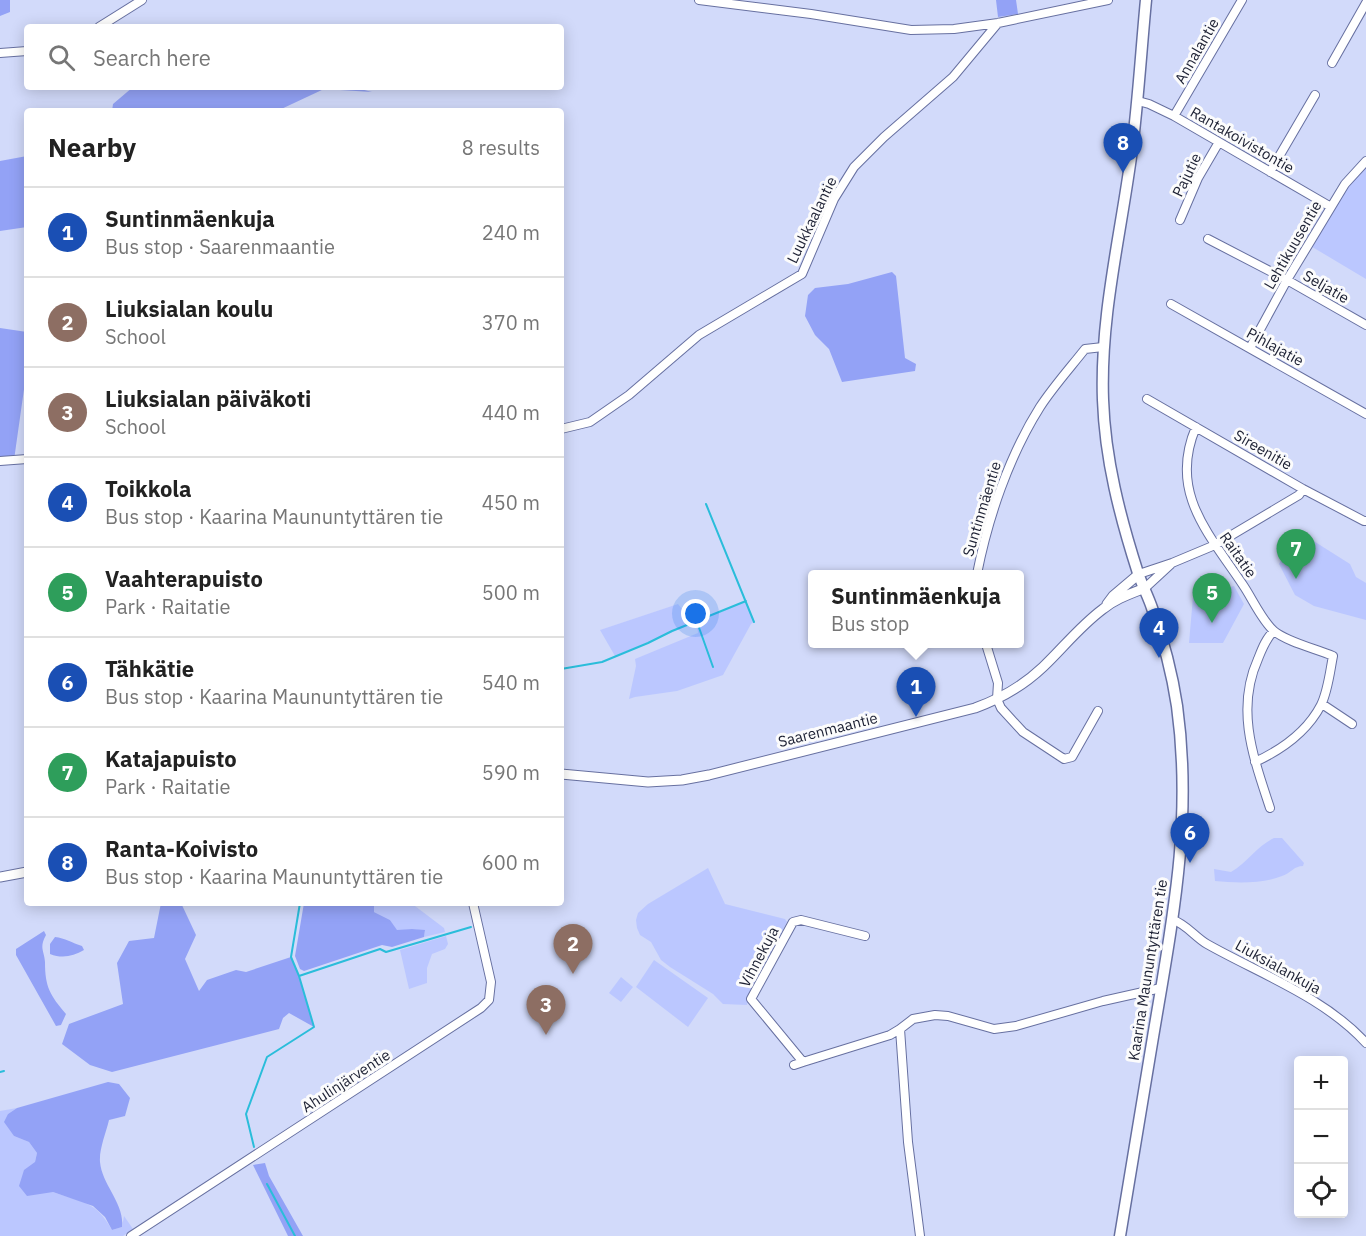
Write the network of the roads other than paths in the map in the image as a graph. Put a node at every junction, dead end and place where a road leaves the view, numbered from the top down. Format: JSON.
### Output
{"nodes":[{"id":1,"x":142,"y":0,"type":"edge"},
{"id":2,"x":699,"y":0,"type":"edge"},
{"id":3,"x":1108,"y":0,"type":"edge"},
{"id":4,"x":1146,"y":0,"type":"edge"},
{"id":5,"x":1242,"y":0,"type":"edge"},
{"id":6,"x":1366,"y":3,"type":"edge"},
{"id":7,"x":998,"y":23,"type":"junction"},
{"id":8,"x":104,"y":24,"type":"edge"},
{"id":9,"x":24,"y":51,"type":"edge"},
{"id":10,"x":0,"y":53,"type":"edge"},
{"id":11,"x":1332,"y":63,"type":"dead end"},
{"id":12,"x":1315,"y":95,"type":"dead end"},
{"id":13,"x":1137,"y":101,"type":"junction"},
{"id":14,"x":1174,"y":116,"type":"junction"},
{"id":15,"x":1218,"y":142,"type":"junction"},
{"id":16,"x":1269,"y":154,"type":"dead end"},
{"id":17,"x":1277,"y":160,"type":"junction"},
{"id":18,"x":1366,"y":161,"type":"edge"},
{"id":19,"x":1270,"y":172,"type":"junction"},
{"id":20,"x":1331,"y":207,"type":"junction"},
{"id":21,"x":1180,"y":220,"type":"dead end"},
{"id":22,"x":1208,"y":239,"type":"dead end"},
{"id":23,"x":1287,"y":280,"type":"junction"},
{"id":24,"x":1171,"y":304,"type":"dead end"},
{"id":25,"x":1366,"y":325,"type":"edge"},
{"id":26,"x":1103,"y":347,"type":"junction"},
{"id":27,"x":1250,"y":348,"type":"junction"},
{"id":28,"x":1147,"y":399,"type":"dead end"},
{"id":29,"x":1366,"y":414,"type":"edge"},
{"id":30,"x":1196,"y":427,"type":"junction"},
{"id":31,"x":564,"y":428,"type":"edge"},
{"id":32,"x":24,"y":459,"type":"edge"},
{"id":33,"x":0,"y":461,"type":"edge"},
{"id":34,"x":1303,"y":489,"type":"junction"},
{"id":35,"x":1366,"y":521,"type":"edge"},
{"id":36,"x":1215,"y":545,"type":"junction"},
{"id":37,"x":1172,"y":563,"type":"junction"},
{"id":38,"x":978,"y":570,"type":"edge"},
{"id":39,"x":1139,"y":574,"type":"junction"},
{"id":40,"x":1144,"y":588,"type":"junction"},
{"id":41,"x":1104,"y":608,"type":"junction"},
{"id":42,"x":1274,"y":631,"type":"junction"},
{"id":43,"x":987,"y":648,"type":"edge"},
{"id":44,"x":997,"y":699,"type":"junction"},
{"id":45,"x":1322,"y":704,"type":"junction"},
{"id":46,"x":1098,"y":711,"type":"dead end"},
{"id":47,"x":1352,"y":724,"type":"dead end"},
{"id":48,"x":1255,"y":762,"type":"junction"},
{"id":49,"x":564,"y":774,"type":"edge"},
{"id":50,"x":1270,"y":808,"type":"dead end"},
{"id":51,"x":24,"y":873,"type":"edge"},
{"id":52,"x":0,"y":877,"type":"edge"},
{"id":53,"x":474,"y":906,"type":"edge"},
{"id":54,"x":1173,"y":920,"type":"junction"},
{"id":55,"x":865,"y":936,"type":"dead end"},
{"id":56,"x":1161,"y":988,"type":"junction"},
{"id":57,"x":900,"y":1029,"type":"junction"},
{"id":58,"x":1366,"y":1043,"type":"edge"},
{"id":59,"x":803,"y":1062,"type":"junction"},
{"id":60,"x":794,"y":1065,"type":"dead end"},
{"id":61,"x":131,"y":1236,"type":"edge"},
{"id":62,"x":920,"y":1236,"type":"edge"},
{"id":63,"x":1120,"y":1236,"type":"edge"}],
"edges":[{"from":1,"to":8,"type":"street"},
{"from":2,"to":7,"type":"street"},
{"from":3,"to":7,"type":"street"},
{"from":4,"to":13,"type":"main road","name":"Kaarina Maununtyttären tie"},
{"from":5,"to":14,"type":"street","name":"Annalantie"},
{"from":6,"to":11,"type":"street"},
{"from":7,"to":31,"type":"street","name":"Luukkaalantie"},
{"from":9,"to":10,"type":"street"},
{"from":12,"to":17,"type":"street"},
{"from":13,"to":14,"type":"street","name":"Rantakoivistontie"},
{"from":13,"to":26,"type":"main road","name":"Kaarina Maununtyttären tie"},
{"from":14,"to":15,"type":"street","name":"Rantakoivistontie"},
{"from":15,"to":19,"type":"street","name":"Rantakoivistontie"},
{"from":15,"to":21,"type":"street","name":"Pajutie"},
{"from":16,"to":17,"type":"street"},
{"from":17,"to":19,"type":"street"},
{"from":18,"to":20,"type":"street","name":"Lehtikuusentie"},
{"from":19,"to":20,"type":"street","name":"Rantakoivistontie"},
{"from":20,"to":23,"type":"street","name":"Lehtikuusentie"},
{"from":22,"to":23,"type":"street","name":"Seljatie"},
{"from":23,"to":25,"type":"street","name":"Seljatie"},
{"from":23,"to":27,"type":"street","name":"Lehtikuusentie"},
{"from":24,"to":27,"type":"street","name":"Pihlajatie"},
{"from":26,"to":38,"type":"street","name":"Suntinmäentie"},
{"from":26,"to":39,"type":"main road","name":"Kaarina Maununtyttären tie"},
{"from":27,"to":29,"type":"street","name":"Pihlajatie"},
{"from":28,"to":30,"type":"street","name":"Sireenitie"},
{"from":30,"to":34,"type":"street","name":"Sireenitie"},
{"from":30,"to":36,"type":"street","name":"Raitatie"},
{"from":32,"to":33,"type":"street"},
{"from":34,"to":35,"type":"street","name":"Sireenitie"},
{"from":34,"to":36,"type":"street"},
{"from":36,"to":37,"type":"street"},
{"from":36,"to":42,"type":"street","name":"Raitatie"},
{"from":37,"to":39,"type":"street"},
{"from":37,"to":40,"type":"street"},
{"from":39,"to":40,"type":"main road","name":"Kaarina Maununtyttären tie"},
{"from":39,"to":41,"type":"street","name":"Saarenmaantie"},
{"from":40,"to":41,"type":"street","name":"Saarenmaantie"},
{"from":40,"to":54,"type":"main road","name":"Kaarina Maununtyttären tie"},
{"from":41,"to":44,"type":"street","name":"Saarenmaantie"},
{"from":42,"to":45,"type":"street"},
{"from":42,"to":48,"type":"street"},
{"from":43,"to":44,"type":"street"},
{"from":44,"to":46,"type":"street"},
{"from":44,"to":49,"type":"street","name":"Saarenmaantie"},
{"from":45,"to":47,"type":"street"},
{"from":45,"to":48,"type":"street"},
{"from":48,"to":50,"type":"street"},
{"from":51,"to":52,"type":"street"},
{"from":53,"to":61,"type":"street","name":"Ahulinjärventie"},
{"from":54,"to":56,"type":"main road","name":"Kaarina Maununtyttären tie"},
{"from":54,"to":58,"type":"street","name":"Liuksialankuja"},
{"from":55,"to":59,"type":"street","name":"Vihnekuja"},
{"from":56,"to":57,"type":"street"},
{"from":56,"to":63,"type":"main road","name":"Kaarina Maununtyttären tie"},
{"from":57,"to":59,"type":"street"},
{"from":57,"to":62,"type":"street"},
{"from":59,"to":60,"type":"street"}]}
